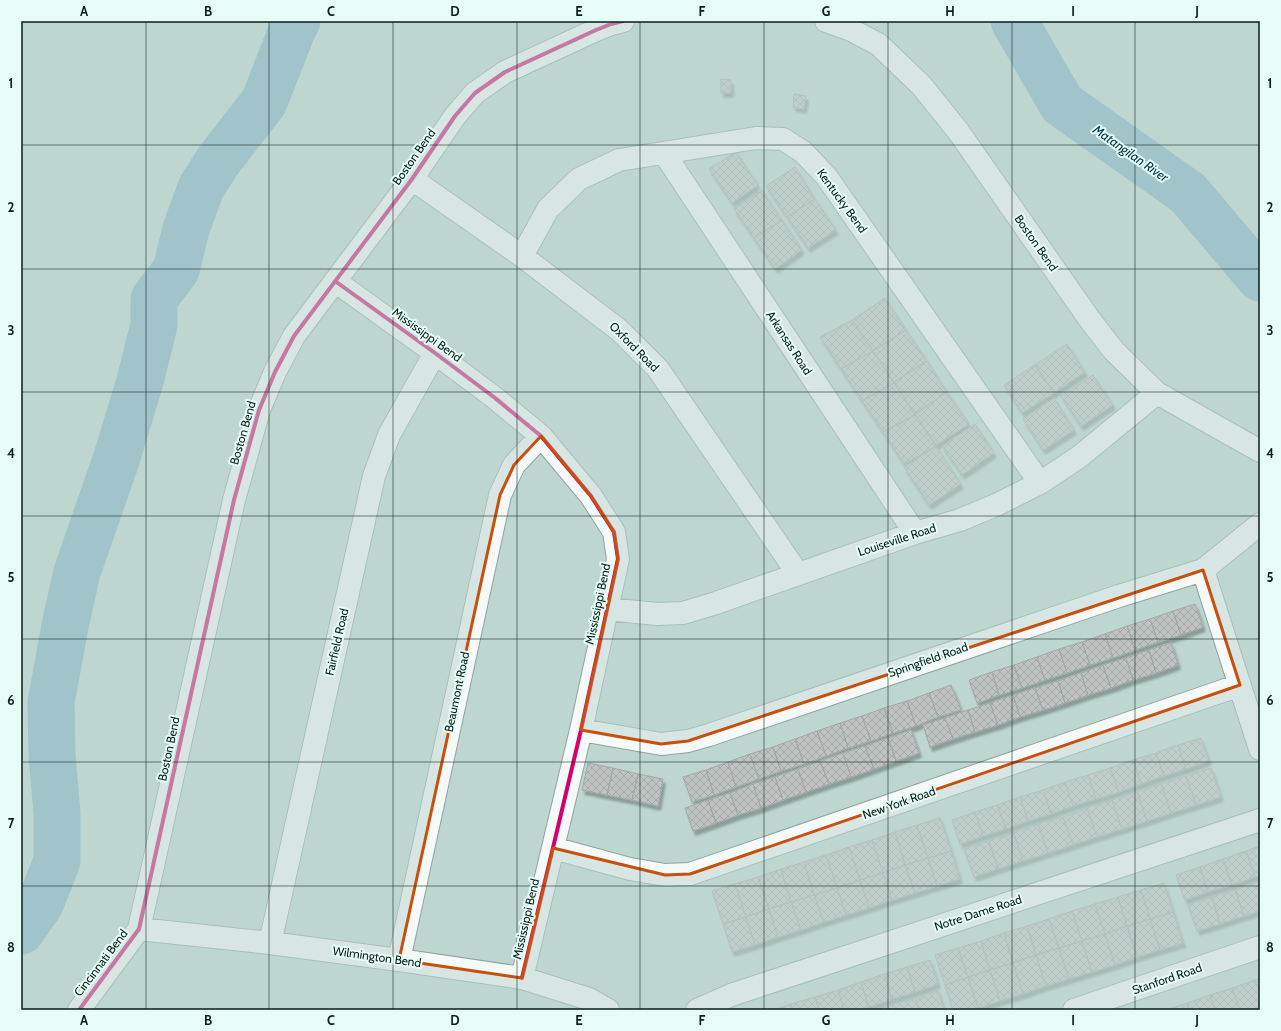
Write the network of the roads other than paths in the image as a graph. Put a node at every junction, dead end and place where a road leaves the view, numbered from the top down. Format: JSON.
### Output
{"nodes":[{"id":1,"x":624,"y":21,"type":"edge"},
{"id":2,"x":826,"y":21,"type":"edge"},
{"id":3,"x":664,"y":153,"type":"junction"},
{"id":4,"x":412,"y":179,"type":"junction"},
{"id":5,"x":522,"y":256,"type":"junction"},
{"id":6,"x":335,"y":282,"type":"junction"},
{"id":7,"x":435,"y":353,"type":"junction"},
{"id":8,"x":1157,"y":393,"type":"junction"},
{"id":9,"x":541,"y":436,"type":"junction"},
{"id":10,"x":1260,"y":451,"type":"edge"},
{"id":11,"x":1040,"y":483,"type":"junction"},
{"id":12,"x":1260,"y":524,"type":"edge"},
{"id":13,"x":915,"y":533,"type":"junction"},
{"id":14,"x":1203,"y":570,"type":"junction"},
{"id":15,"x":798,"y":574,"type":"junction"},
{"id":16,"x":607,"y":609,"type":"junction"},
{"id":17,"x":1240,"y":686,"type":"junction"},
{"id":18,"x":581,"y":730,"type":"junction"},
{"id":19,"x":1260,"y":749,"type":"edge"},
{"id":20,"x":1260,"y":820,"type":"edge"},
{"id":21,"x":553,"y":848,"type":"junction"},
{"id":22,"x":140,"y":929,"type":"junction"},
{"id":23,"x":270,"y":943,"type":"junction"},
{"id":24,"x":1260,"y":947,"type":"edge"},
{"id":25,"x":399,"y":960,"type":"junction"},
{"id":26,"x":522,"y":978,"type":"junction"},
{"id":27,"x":79,"y":1010,"type":"edge"},
{"id":28,"x":608,"y":1010,"type":"edge"},
{"id":29,"x":697,"y":1010,"type":"edge"},
{"id":30,"x":1074,"y":1010,"type":"edge"}],
"edges":[{"from":1,"to":4,"type":"street","name":"Boston Bend"},
{"from":2,"to":8,"type":"street","name":"Boston Bend"},
{"from":3,"to":5,"type":"street","name":"Kentucky Bend"},
{"from":3,"to":11,"type":"street","name":"Kentucky Bend"},
{"from":3,"to":13,"type":"street","name":"Arkansas Road"},
{"from":4,"to":5,"type":"street","name":"Oxford Road"},
{"from":4,"to":6,"type":"street","name":"Boston Bend"},
{"from":5,"to":15,"type":"street","name":"Oxford Road"},
{"from":6,"to":7,"type":"street","name":"Mississippi Bend"},
{"from":6,"to":22,"type":"street","name":"Boston Bend"},
{"from":7,"to":9,"type":"street","name":"Mississippi Bend"},
{"from":7,"to":23,"type":"street","name":"Fairfield Road"},
{"from":8,"to":10,"type":"street","name":"Boston Bend"},
{"from":8,"to":11,"type":"street","name":"Louiseville Road"},
{"from":9,"to":16,"type":"street","name":"Mississippi Bend"},
{"from":9,"to":25,"type":"street","name":"Beaumont Road"},
{"from":11,"to":13,"type":"street","name":"Louiseville Road"},
{"from":12,"to":14,"type":"street","name":"Springfield Road"},
{"from":13,"to":15,"type":"street","name":"Louiseville Road"},
{"from":14,"to":17,"type":"street"},
{"from":14,"to":18,"type":"street","name":"Springfield Road"},
{"from":15,"to":16,"type":"street","name":"Louiseville Road"},
{"from":16,"to":18,"type":"street","name":"Mississippi Bend"},
{"from":17,"to":19,"type":"street"},
{"from":17,"to":21,"type":"street","name":"New York Road"},
{"from":18,"to":21,"type":"street","name":"Mississippi Bend"},
{"from":20,"to":29,"type":"street","name":"Notre Dame Road"},
{"from":21,"to":26,"type":"street","name":"Mississippi Bend"},
{"from":22,"to":23,"type":"street","name":"Wilmington Bend"},
{"from":22,"to":27,"type":"street","name":"Cincinnati Bend"},
{"from":23,"to":25,"type":"street","name":"Wilmington Bend"},
{"from":24,"to":30,"type":"street","name":"Stanford Road"},
{"from":25,"to":26,"type":"street","name":"Wilmington Bend"},
{"from":26,"to":28,"type":"street","name":"Wilmington Bend"}]}
